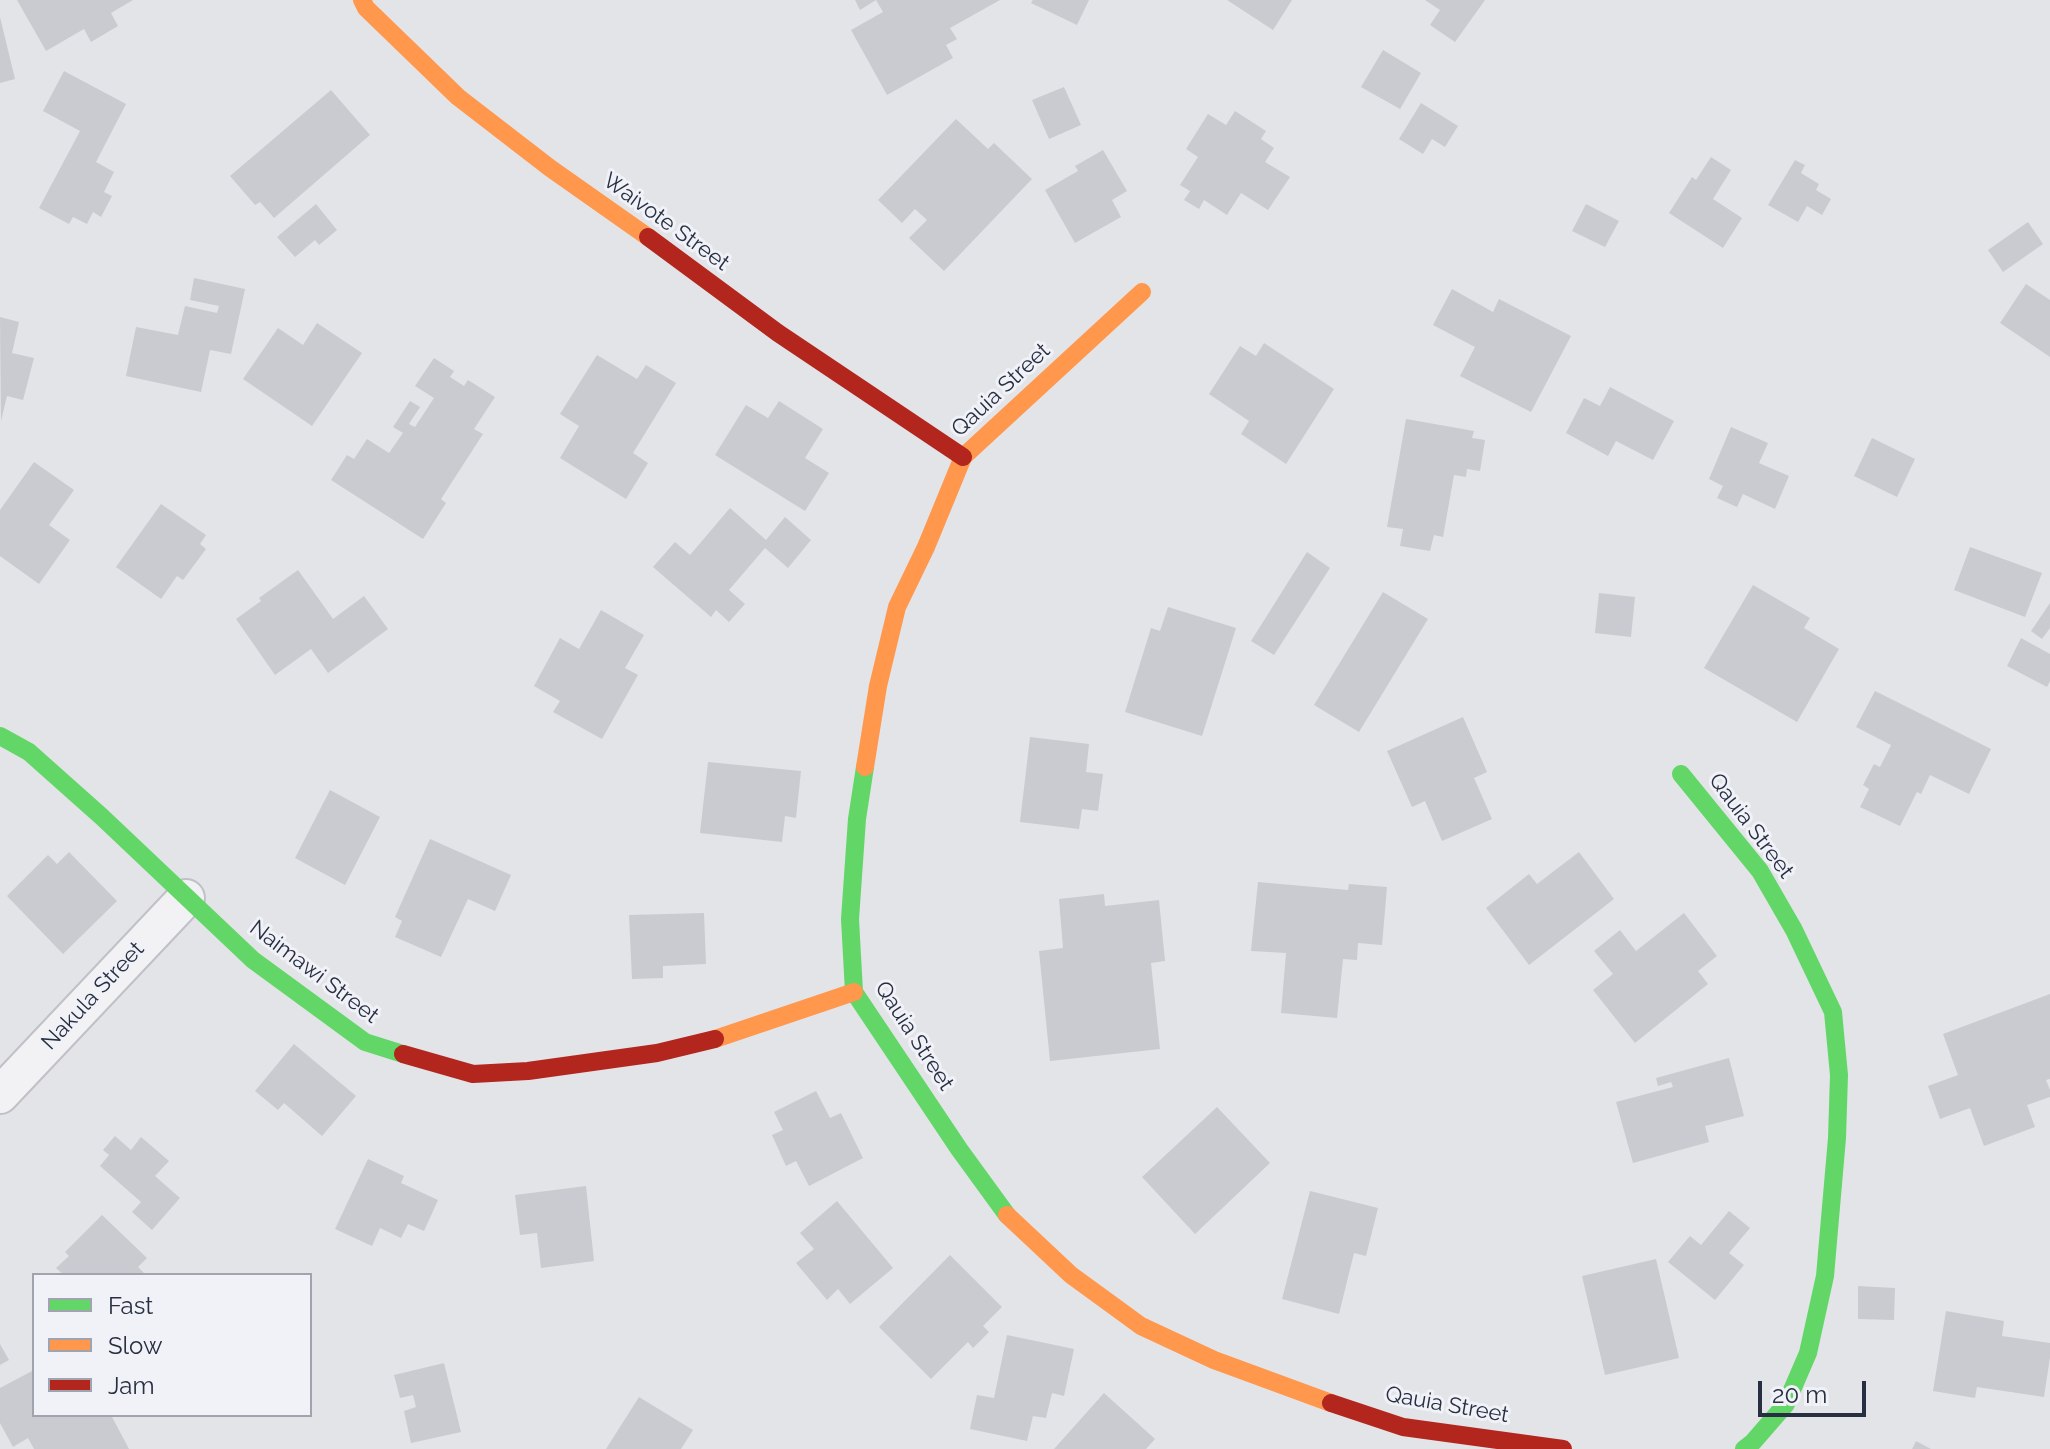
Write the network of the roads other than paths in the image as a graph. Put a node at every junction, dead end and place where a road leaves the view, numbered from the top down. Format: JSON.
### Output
{"nodes":[{"id":1,"x":362,"y":0,"type":"edge"},
{"id":2,"x":1142,"y":292,"type":"dead end"},
{"id":3,"x":963,"y":457,"type":"junction"},
{"id":4,"x":0,"y":736,"type":"edge"},
{"id":5,"x":1681,"y":774,"type":"dead end"},
{"id":6,"x":186,"y":898,"type":"junction"},
{"id":7,"x":854,"y":992,"type":"junction"},
{"id":8,"x":0,"y":1095,"type":"edge"},
{"id":9,"x":1563,"y":1449,"type":"edge"},
{"id":10,"x":1744,"y":1449,"type":"edge"}],
"edges":[{"from":1,"to":3,"type":"street","name":"Waivote Street"},
{"from":2,"to":3,"type":"street","name":"Qauia Street"},
{"from":3,"to":7,"type":"street","name":"Qauia Street"},
{"from":4,"to":6,"type":"street","name":"Naimawi Street"},
{"from":5,"to":10,"type":"street","name":"Qauia Street"},
{"from":6,"to":7,"type":"street","name":"Naimawi Street"},
{"from":6,"to":8,"type":"street","name":"Nakula Street"},
{"from":7,"to":9,"type":"street","name":"Qauia Street"}]}
